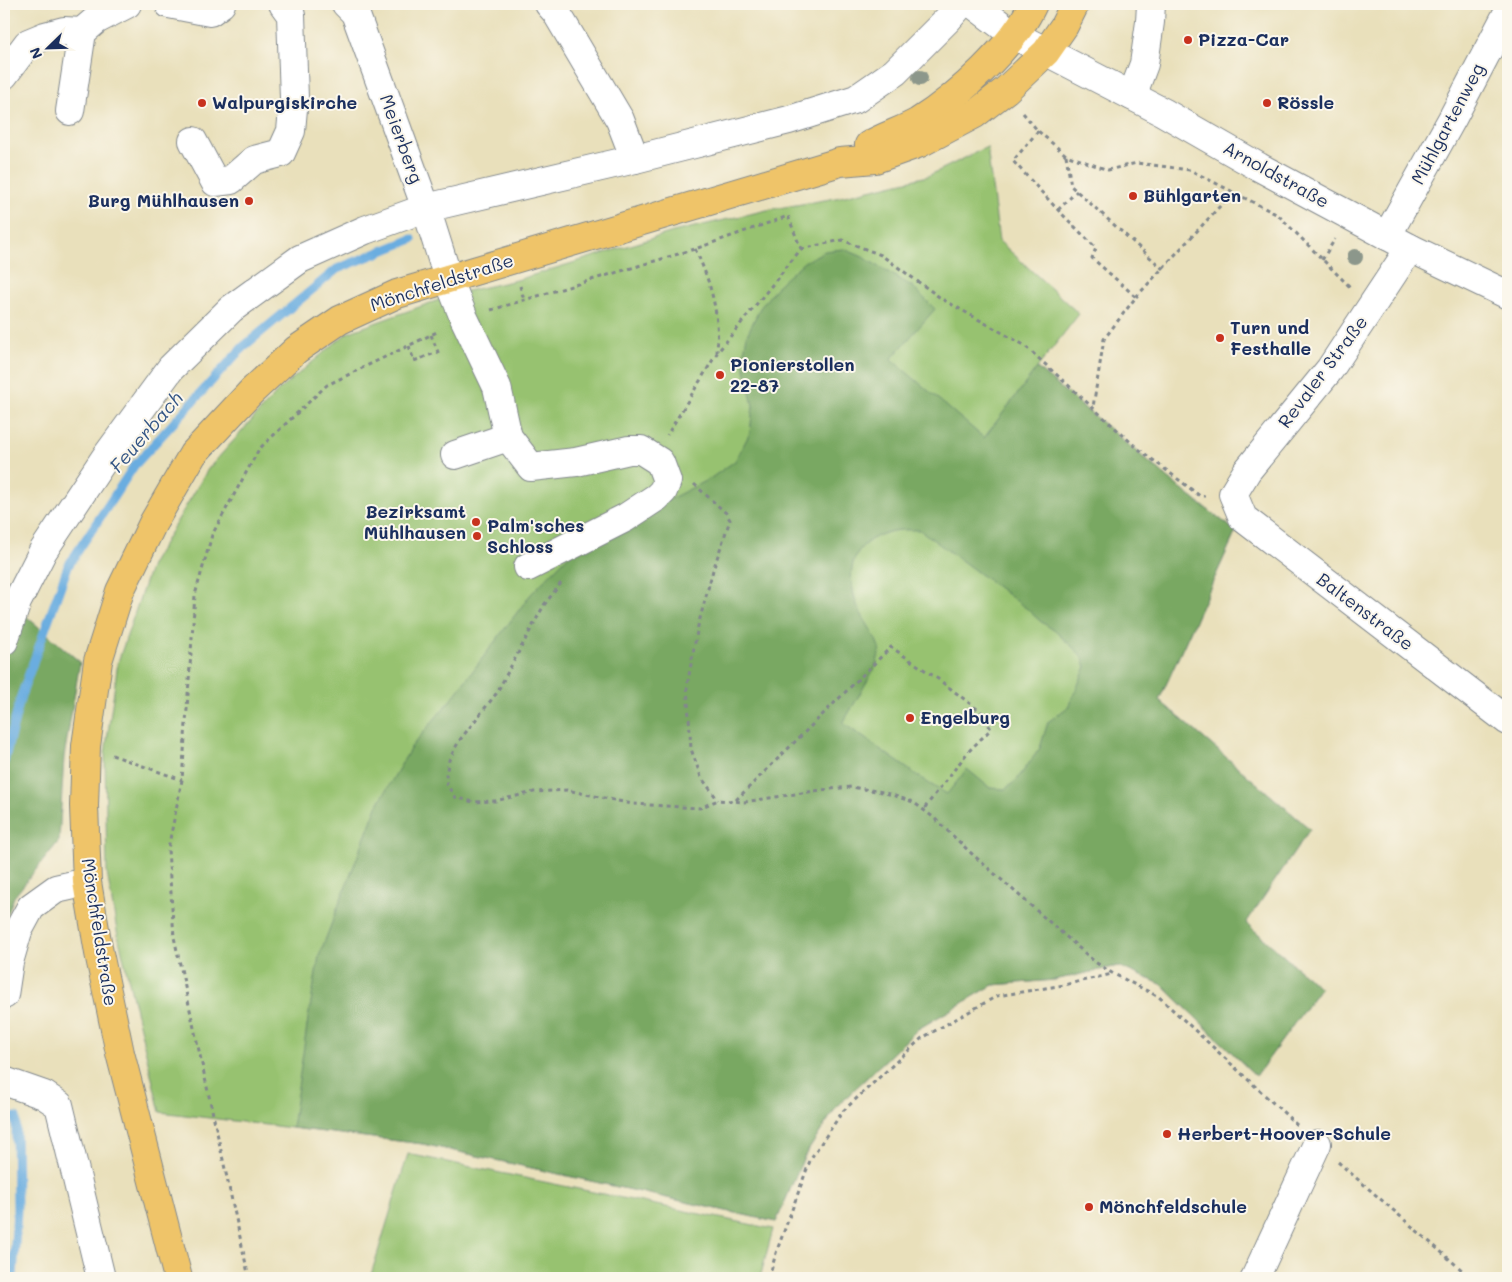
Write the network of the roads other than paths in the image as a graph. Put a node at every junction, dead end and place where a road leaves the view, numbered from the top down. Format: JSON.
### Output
{"nodes":[{"id":1,"x":127,"y":4,"type":"edge"},
{"id":2,"x":169,"y":4,"type":"edge"},
{"id":3,"x":221,"y":4,"type":"edge"},
{"id":4,"x":283,"y":4,"type":"edge"},
{"id":5,"x":346,"y":4,"type":"edge"},
{"id":6,"x":549,"y":4,"type":"edge"},
{"id":7,"x":961,"y":4,"type":"edge"},
{"id":8,"x":973,"y":4,"type":"edge"},
{"id":9,"x":1033,"y":4,"type":"edge"},
{"id":10,"x":1075,"y":4,"type":"edge"},
{"id":11,"x":1150,"y":4,"type":"edge"},
{"id":12,"x":1508,"y":12,"type":"edge"},
{"id":13,"x":82,"y":32,"type":"junction"},
{"id":14,"x":1014,"y":35,"type":"junction"},
{"id":15,"x":1046,"y":52,"type":"junction"},
{"id":16,"x":4,"y":75,"type":"edge"},
{"id":17,"x":1132,"y":96,"type":"junction"},
{"id":18,"x":70,"y":111,"type":"dead end"},
{"id":19,"x":194,"y":141,"type":"dead end"},
{"id":20,"x":636,"y":159,"type":"junction"},
{"id":21,"x":840,"y":162,"type":"junction"},
{"id":22,"x":426,"y":208,"type":"junction"},
{"id":23,"x":1399,"y":242,"type":"junction"},
{"id":24,"x":448,"y":278,"type":"junction"},
{"id":25,"x":1508,"y":295,"type":"edge"},
{"id":26,"x":508,"y":437,"type":"junction"},
{"id":27,"x":455,"y":455,"type":"dead end"},
{"id":28,"x":1233,"y":494,"type":"joint"},
{"id":29,"x":528,"y":567,"type":"dead end"},
{"id":30,"x":4,"y":642,"type":"edge"},
{"id":31,"x":1508,"y":721,"type":"edge"},
{"id":32,"x":87,"y":882,"type":"junction"},
{"id":33,"x":4,"y":995,"type":"edge"},
{"id":34,"x":4,"y":1081,"type":"edge"},
{"id":35,"x":1318,"y":1144,"type":"road end"},
{"id":36,"x":101,"y":1278,"type":"edge"},
{"id":37,"x":178,"y":1278,"type":"edge"},
{"id":38,"x":1255,"y":1278,"type":"edge"}],
"edges":[{"from":1,"to":13,"type":"street"},
{"from":2,"to":3,"type":"street"},
{"from":4,"to":19,"type":"street"},
{"from":5,"to":22,"type":"street","name":"Meierberg"},
{"from":6,"to":20,"type":"street"},
{"from":7,"to":20,"type":"street"},
{"from":8,"to":14,"type":"street","name":"Arnoldstraße"},
{"from":9,"to":14,"type":"main road","name":"Mönchfeldstraße"},
{"from":10,"to":15,"type":"main road","name":"Mönchfeldstraße"},
{"from":11,"to":17,"type":"street"},
{"from":12,"to":23,"type":"street","name":"Mühlgartenweg"},
{"from":13,"to":16,"type":"street"},
{"from":13,"to":18,"type":"street"},
{"from":14,"to":15,"type":"street","name":"Arnoldstraße"},
{"from":14,"to":21,"type":"main road","name":"Mönchfeldstraße"},
{"from":15,"to":17,"type":"street","name":"Arnoldstraße"},
{"from":15,"to":21,"type":"main road","name":"Mönchfeldstraße"},
{"from":17,"to":23,"type":"street","name":"Arnoldstraße"},
{"from":20,"to":22,"type":"street"},
{"from":21,"to":24,"type":"main road","name":"Mönchfeldstraße"},
{"from":22,"to":24,"type":"street","name":"Meierberg"},
{"from":22,"to":30,"type":"street"},
{"from":23,"to":25,"type":"street","name":"Arnoldstraße"},
{"from":23,"to":28,"type":"street","name":"Revaler Straße"},
{"from":24,"to":26,"type":"street","name":"Meierberg"},
{"from":24,"to":32,"type":"main road","name":"Mönchfeldstraße"},
{"from":26,"to":27,"type":"street"},
{"from":26,"to":29,"type":"street"},
{"from":28,"to":31,"type":"street","name":"Baltenstraße"},
{"from":32,"to":33,"type":"street"},
{"from":32,"to":37,"type":"main road","name":"Mönchfeldstraße"},
{"from":34,"to":36,"type":"street"},
{"from":35,"to":38,"type":"street"}]}
